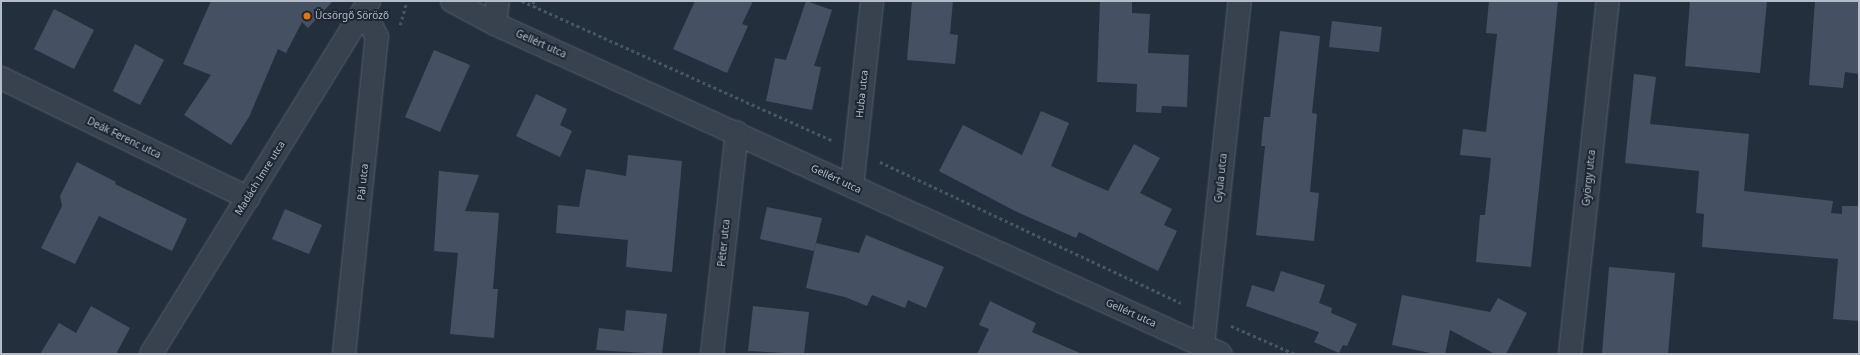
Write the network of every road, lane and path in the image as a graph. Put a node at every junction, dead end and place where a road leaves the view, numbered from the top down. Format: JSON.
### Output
{"nodes":[{"id":1,"x":452,"y":1,"type":"edge"},
{"id":2,"x":498,"y":1,"type":"edge"},
{"id":3,"x":522,"y":1,"type":"edge"},
{"id":4,"x":533,"y":1,"type":"edge"},
{"id":5,"x":872,"y":1,"type":"edge"},
{"id":6,"x":1240,"y":1,"type":"edge"},
{"id":7,"x":1608,"y":1,"type":"edge"},
{"id":8,"x":536,"y":7,"type":"junction"},
{"id":9,"x":364,"y":9,"type":"edge"},
{"id":10,"x":495,"y":24,"type":"junction"},
{"id":11,"x":1,"y":78,"type":"edge"},
{"id":12,"x":737,"y":132,"type":"junction"},
{"id":13,"x":856,"y":151,"type":"junction"},
{"id":14,"x":852,"y":186,"type":"junction"},
{"id":15,"x":248,"y":198,"type":"junction"},
{"id":16,"x":1206,"y":315,"type":"junction"},
{"id":17,"x":1209,"y":351,"type":"edge"},
{"id":18,"x":152,"y":354,"type":"edge"},
{"id":19,"x":344,"y":354,"type":"edge"},
{"id":20,"x":712,"y":354,"type":"edge"},
{"id":21,"x":1295,"y":354,"type":"edge"},
{"id":22,"x":1570,"y":354,"type":"edge"}],
"edges":[{"from":1,"to":10,"type":"street","name":"Gellért utca"},
{"from":2,"to":10,"type":"street"},
{"from":3,"to":8,"type":"path"},
{"from":4,"to":8,"type":"path"},
{"from":5,"to":13,"type":"street","name":"Huba utca"},
{"from":6,"to":16,"type":"street","name":"Gyula utca"},
{"from":7,"to":22,"type":"street","name":"György utca"},
{"from":8,"to":13,"type":"path"},
{"from":9,"to":15,"type":"street","name":"Madách Imre utca"},
{"from":9,"to":19,"type":"street","name":"Pál utca"},
{"from":10,"to":12,"type":"street","name":"Gellért utca"},
{"from":11,"to":15,"type":"street","name":"Deák Ferenc utca"},
{"from":12,"to":14,"type":"street","name":"Gellért utca"},
{"from":12,"to":20,"type":"street","name":"Péter utca"},
{"from":13,"to":14,"type":"street","name":"Huba utca"},
{"from":13,"to":16,"type":"path"},
{"from":14,"to":17,"type":"street","name":"Gellért utca"},
{"from":15,"to":18,"type":"street","name":"Madách Imre utca"},
{"from":16,"to":17,"type":"street","name":"Gyula utca"},
{"from":16,"to":21,"type":"path"}]}
